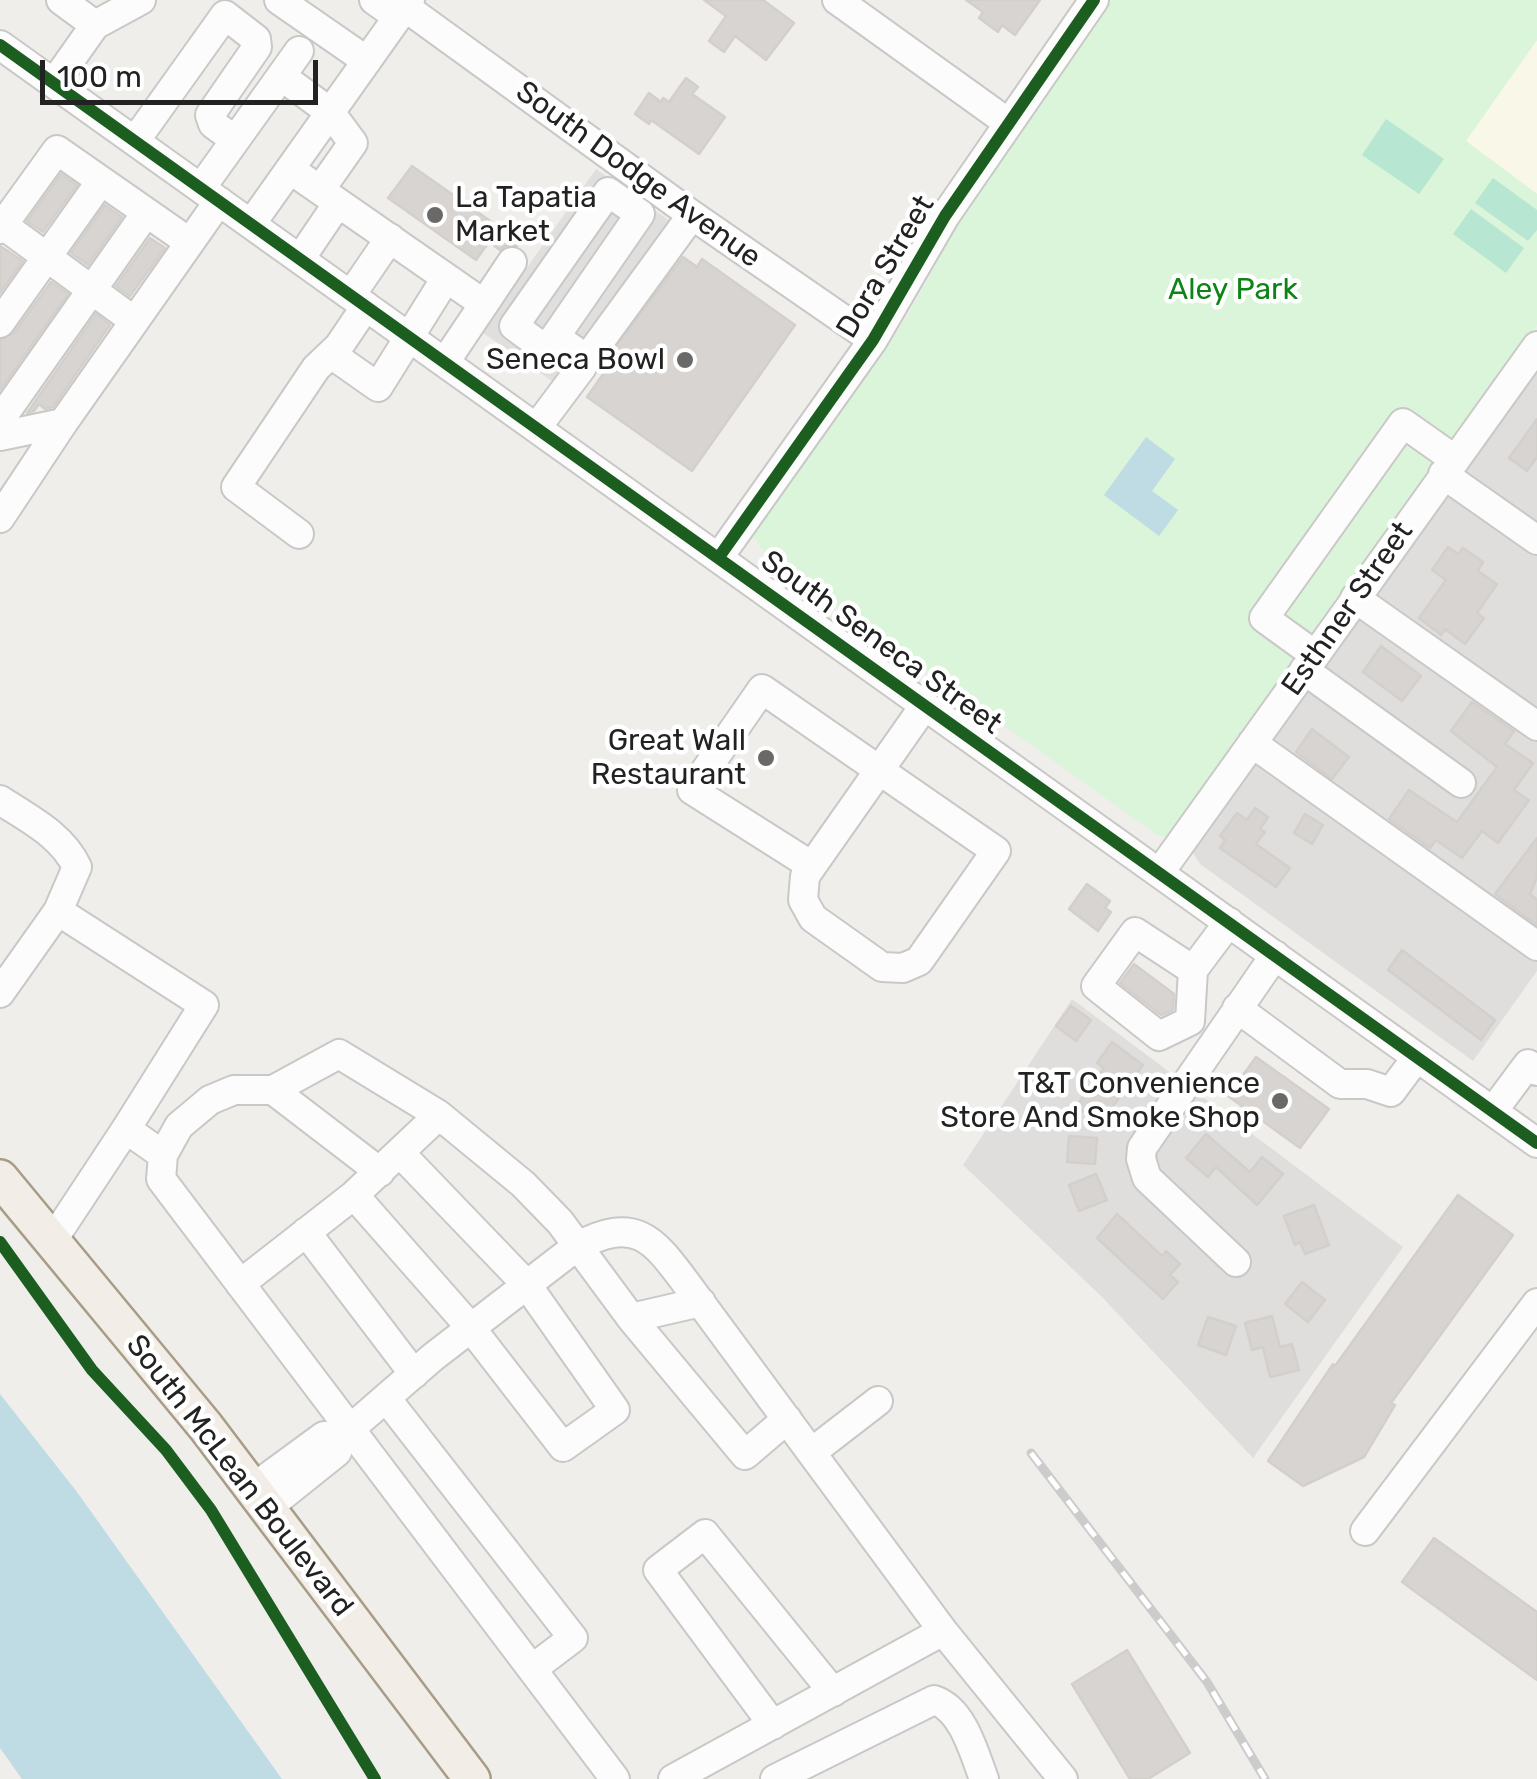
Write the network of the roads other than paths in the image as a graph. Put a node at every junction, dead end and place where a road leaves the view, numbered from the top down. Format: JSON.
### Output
{"nodes":[{"id":1,"x":61,"y":0,"type":"edge"},
{"id":2,"x":279,"y":0,"type":"edge"},
{"id":3,"x":374,"y":0,"type":"edge"},
{"id":4,"x":836,"y":0,"type":"edge"},
{"id":5,"x":1094,"y":0,"type":"edge"},
{"id":6,"x":136,"y":1,"type":"edge"},
{"id":7,"x":405,"y":8,"type":"edge"},
{"id":8,"x":95,"y":25,"type":"junction"},
{"id":9,"x":0,"y":45,"type":"edge"},
{"id":10,"x":300,"y":50,"type":"dead end"},
{"id":11,"x":367,"y":61,"type":"junction"},
{"id":12,"x":281,"y":76,"type":"junction"},
{"id":13,"x":54,"y":83,"type":"junction"},
{"id":14,"x":330,"y":112,"type":"junction"},
{"id":15,"x":1007,"y":122,"type":"junction"},
{"id":16,"x":134,"y":140,"type":"junction"},
{"id":17,"x":235,"y":140,"type":"junction"},
{"id":18,"x":291,"y":170,"type":"junction"},
{"id":19,"x":100,"y":181,"type":"junction"},
{"id":20,"x":657,"y":190,"type":"junction"},
{"id":21,"x":210,"y":194,"type":"junction"},
{"id":22,"x":329,"y":196,"type":"junction"},
{"id":23,"x":146,"y":213,"type":"junction"},
{"id":24,"x":640,"y":214,"type":"junction"},
{"id":25,"x":692,"y":215,"type":"junction"},
{"id":26,"x":251,"y":224,"type":"junction"},
{"id":27,"x":1,"y":227,"type":"edge"},
{"id":28,"x":390,"y":238,"type":"junction"},
{"id":29,"x":189,"y":242,"type":"junction"},
{"id":30,"x":46,"y":257,"type":"junction"},
{"id":31,"x":300,"y":259,"type":"junction"},
{"id":32,"x":512,"y":262,"type":"dead end"},
{"id":33,"x":446,"y":278,"type":"junction"},
{"id":34,"x":91,"y":290,"type":"junction"},
{"id":35,"x":359,"y":300,"type":"junction"},
{"id":36,"x":484,"y":304,"type":"junction"},
{"id":37,"x":133,"y":320,"type":"junction"},
{"id":38,"x":0,"y":323,"type":"edge"},
{"id":39,"x":411,"y":338,"type":"junction"},
{"id":40,"x":874,"y":340,"type":"junction"},
{"id":41,"x":1537,"y":346,"type":"edge"},
{"id":42,"x":576,"y":351,"type":"junction"},
{"id":43,"x":331,"y":354,"type":"junction"},
{"id":44,"x":445,"y":362,"type":"junction"},
{"id":45,"x":0,"y":420,"type":"edge"},
{"id":46,"x":63,"y":422,"type":"junction"},
{"id":47,"x":537,"y":428,"type":"junction"},
{"id":48,"x":0,"y":436,"type":"edge"},
{"id":49,"x":1449,"y":467,"type":"junction"},
{"id":50,"x":0,"y":518,"type":"edge"},
{"id":51,"x":299,"y":534,"type":"dead end"},
{"id":52,"x":1537,"y":540,"type":"edge"},
{"id":53,"x":719,"y":557,"type":"junction"},
{"id":54,"x":1355,"y":598,"type":"junction"},
{"id":55,"x":1310,"y":663,"type":"junction"},
{"id":56,"x":925,"y":705,"type":"junction"},
{"id":57,"x":1537,"y":726,"type":"edge"},
{"id":58,"x":1252,"y":743,"type":"junction"},
{"id":59,"x":878,"y":770,"type":"junction"},
{"id":60,"x":1461,"y":783,"type":"dead end"},
{"id":61,"x":0,"y":800,"type":"edge"},
{"id":62,"x":812,"y":866,"type":"junction"},
{"id":63,"x":1160,"y":872,"type":"junction"},
{"id":64,"x":58,"y":911,"type":"junction"},
{"id":65,"x":1229,"y":922,"type":"junction"},
{"id":66,"x":1537,"y":946,"type":"edge"},
{"id":67,"x":1275,"y":955,"type":"junction"},
{"id":68,"x":1193,"y":970,"type":"junction"},
{"id":69,"x":0,"y":993,"type":"edge"},
{"id":70,"x":1238,"y":1008,"type":"junction"},
{"id":71,"x":1190,"y":1021,"type":"junction"},
{"id":72,"x":1215,"y":1040,"type":"junction"},
{"id":73,"x":1417,"y":1057,"type":"junction"},
{"id":74,"x":1537,"y":1071,"type":"edge"},
{"id":75,"x":273,"y":1090,"type":"junction"},
{"id":76,"x":1493,"y":1112,"type":"junction"},
{"id":77,"x":439,"y":1116,"type":"junction"},
{"id":78,"x":126,"y":1129,"type":"junction"},
{"id":79,"x":1537,"y":1143,"type":"edge"},
{"id":80,"x":163,"y":1155,"type":"junction"},
{"id":81,"x":390,"y":1163,"type":"junction"},
{"id":82,"x":0,"y":1178,"type":"edge"},
{"id":83,"x":354,"y":1196,"type":"junction"},
{"id":84,"x":306,"y":1232,"type":"junction"},
{"id":85,"x":52,"y":1241,"type":"junction"},
{"id":86,"x":576,"y":1246,"type":"junction"},
{"id":87,"x":1236,"y":1262,"type":"dead end"},
{"id":88,"x":240,"y":1284,"type":"junction"},
{"id":89,"x":527,"y":1285,"type":"junction"},
{"id":90,"x":701,"y":1302,"type":"junction"},
{"id":91,"x":1537,"y":1303,"type":"edge"},
{"id":92,"x":632,"y":1318,"type":"junction"},
{"id":93,"x":471,"y":1328,"type":"junction"},
{"id":94,"x":414,"y":1374,"type":"junction"},
{"id":95,"x":386,"y":1398,"type":"junction"},
{"id":96,"x":878,"y":1401,"type":"dead end"},
{"id":97,"x":787,"y":1419,"type":"junction"},
{"id":98,"x":346,"y":1433,"type":"junction"},
{"id":99,"x":812,"y":1452,"type":"junction"},
{"id":100,"x":260,"y":1498,"type":"junction"},
{"id":101,"x":1365,"y":1531,"type":"dead end"},
{"id":102,"x":943,"y":1631,"type":"junction"},
{"id":103,"x":532,"y":1669,"type":"junction"},
{"id":104,"x":833,"y":1692,"type":"junction"},
{"id":105,"x":773,"y":1725,"type":"junction"},
{"id":106,"x":472,"y":1779,"type":"edge"},
{"id":107,"x":615,"y":1779,"type":"edge"},
{"id":108,"x":673,"y":1779,"type":"edge"},
{"id":109,"x":776,"y":1779,"type":"edge"},
{"id":110,"x":984,"y":1779,"type":"edge"},
{"id":111,"x":1063,"y":1779,"type":"edge"}],
"edges":[{"from":1,"to":8,"type":"street"},
{"from":2,"to":11,"type":"street"},
{"from":3,"to":7,"type":"street","name":"South Dodge Avenue"},
{"from":4,"to":15,"type":"street"},
{"from":5,"to":15,"type":"street","name":"Dora Street"},
{"from":6,"to":8,"type":"street"},
{"from":7,"to":11,"type":"street"},
{"from":7,"to":20,"type":"street","name":"South Dodge Avenue"},
{"from":8,"to":13,"type":"street"},
{"from":9,"to":13,"type":"street","name":"South Seneca Street"},
{"from":10,"to":12,"type":"street"},
{"from":11,"to":14,"type":"street"},
{"from":12,"to":14,"type":"street"},
{"from":12,"to":17,"type":"street"},
{"from":13,"to":16,"type":"street","name":"South Seneca Street"},
{"from":14,"to":18,"type":"street"},
{"from":14,"to":22,"type":"street"},
{"from":15,"to":40,"type":"street","name":"Dora Street"},
{"from":16,"to":17,"type":"street"},
{"from":16,"to":21,"type":"street","name":"South Seneca Street"},
{"from":17,"to":21,"type":"street"},
{"from":18,"to":22,"type":"street"},
{"from":18,"to":26,"type":"street"},
{"from":19,"to":23,"type":"street"},
{"from":19,"to":27,"type":"street"},
{"from":19,"to":30,"type":"street"},
{"from":20,"to":24,"type":"street"},
{"from":20,"to":25,"type":"street","name":"South Dodge Avenue"},
{"from":21,"to":26,"type":"street","name":"South Seneca Street"},
{"from":21,"to":29,"type":"street"},
{"from":22,"to":28,"type":"street"},
{"from":22,"to":31,"type":"street"},
{"from":23,"to":29,"type":"street"},
{"from":23,"to":34,"type":"street"},
{"from":24,"to":42,"type":"street"},
{"from":24,"to":42,"type":"street"},
{"from":25,"to":40,"type":"street","name":"South Dodge Avenue"},
{"from":25,"to":42,"type":"street"},
{"from":26,"to":31,"type":"street","name":"South Seneca Street"},
{"from":27,"to":30,"type":"street"},
{"from":28,"to":33,"type":"street"},
{"from":28,"to":35,"type":"street"},
{"from":29,"to":37,"type":"street"},
{"from":30,"to":34,"type":"street"},
{"from":30,"to":38,"type":"street"},
{"from":31,"to":35,"type":"street","name":"South Seneca Street"},
{"from":32,"to":36,"type":"street"},
{"from":33,"to":36,"type":"street"},
{"from":33,"to":39,"type":"street"},
{"from":34,"to":37,"type":"street"},
{"from":34,"to":45,"type":"street"},
{"from":35,"to":39,"type":"street","name":"South Seneca Street"},
{"from":35,"to":43,"type":"street"},
{"from":36,"to":44,"type":"street"},
{"from":37,"to":46,"type":"street"},
{"from":39,"to":43,"type":"street"},
{"from":39,"to":44,"type":"street","name":"South Seneca Street"},
{"from":40,"to":53,"type":"street","name":"Dora Street"},
{"from":41,"to":49,"type":"street","name":"Esthner Street"},
{"from":42,"to":47,"type":"street"},
{"from":43,"to":51,"type":"street"},
{"from":44,"to":47,"type":"street","name":"South Seneca Street"},
{"from":46,"to":48,"type":"street"},
{"from":46,"to":50,"type":"street"},
{"from":47,"to":53,"type":"street","name":"South Seneca Street"},
{"from":49,"to":52,"type":"street"},
{"from":49,"to":54,"type":"street","name":"Esthner Street"},
{"from":49,"to":55,"type":"street"},
{"from":53,"to":56,"type":"street","name":"South Seneca Street"},
{"from":54,"to":55,"type":"street","name":"Esthner Street"},
{"from":54,"to":57,"type":"street"},
{"from":55,"to":58,"type":"street","name":"Esthner Street"},
{"from":55,"to":60,"type":"street"},
{"from":56,"to":59,"type":"street"},
{"from":56,"to":63,"type":"street","name":"South Seneca Street"},
{"from":58,"to":63,"type":"street","name":"Esthner Street"},
{"from":58,"to":66,"type":"street"},
{"from":59,"to":62,"type":"street"},
{"from":59,"to":62,"type":"street"},
{"from":59,"to":62,"type":"street"},
{"from":61,"to":64,"type":"street"},
{"from":63,"to":65,"type":"street","name":"South Seneca Street"},
{"from":64,"to":69,"type":"street"},
{"from":64,"to":78,"type":"street"},
{"from":65,"to":67,"type":"street","name":"South Seneca Street"},
{"from":65,"to":68,"type":"street"},
{"from":67,"to":70,"type":"street"},
{"from":67,"to":73,"type":"street","name":"South Seneca Street"},
{"from":68,"to":71,"type":"street"},
{"from":68,"to":71,"type":"street"},
{"from":70,"to":72,"type":"street"},
{"from":70,"to":73,"type":"street"},
{"from":71,"to":72,"type":"street"},
{"from":72,"to":87,"type":"street"},
{"from":73,"to":76,"type":"street","name":"South Seneca Street"},
{"from":74,"to":76,"type":"street"},
{"from":75,"to":77,"type":"street"},
{"from":75,"to":80,"type":"street"},
{"from":75,"to":81,"type":"street"},
{"from":76,"to":79,"type":"street","name":"South Seneca Street"},
{"from":77,"to":81,"type":"street"},
{"from":77,"to":86,"type":"street"},
{"from":78,"to":80,"type":"street"},
{"from":78,"to":85,"type":"street"},
{"from":80,"to":88,"type":"street"},
{"from":81,"to":83,"type":"street"},
{"from":81,"to":89,"type":"street"},
{"from":82,"to":85,"type":"main road","name":"South McLean Boulevard"},
{"from":83,"to":84,"type":"street"},
{"from":83,"to":93,"type":"street"},
{"from":84,"to":88,"type":"street"},
{"from":84,"to":94,"type":"street"},
{"from":85,"to":100,"type":"main road","name":"South McLean Boulevard"},
{"from":86,"to":89,"type":"street"},
{"from":86,"to":90,"type":"street"},
{"from":86,"to":92,"type":"street"},
{"from":88,"to":98,"type":"street"},
{"from":89,"to":93,"type":"street"},
{"from":89,"to":93,"type":"street"},
{"from":90,"to":92,"type":"street"},
{"from":90,"to":97,"type":"street"},
{"from":91,"to":101,"type":"street"},
{"from":92,"to":97,"type":"street"},
{"from":93,"to":94,"type":"street"},
{"from":94,"to":95,"type":"street"},
{"from":95,"to":98,"type":"street"},
{"from":95,"to":103,"type":"street"},
{"from":96,"to":99,"type":"street"},
{"from":97,"to":99,"type":"street"},
{"from":98,"to":100,"type":"street"},
{"from":98,"to":103,"type":"street"},
{"from":99,"to":102,"type":"street"},
{"from":100,"to":106,"type":"main road","name":"South McLean Boulevard"},
{"from":102,"to":104,"type":"street"},
{"from":102,"to":111,"type":"street"},
{"from":103,"to":107,"type":"street"},
{"from":104,"to":105,"type":"street"},
{"from":104,"to":105,"type":"street"},
{"from":105,"to":108,"type":"street"},
{"from":109,"to":110,"type":"street"}]}
